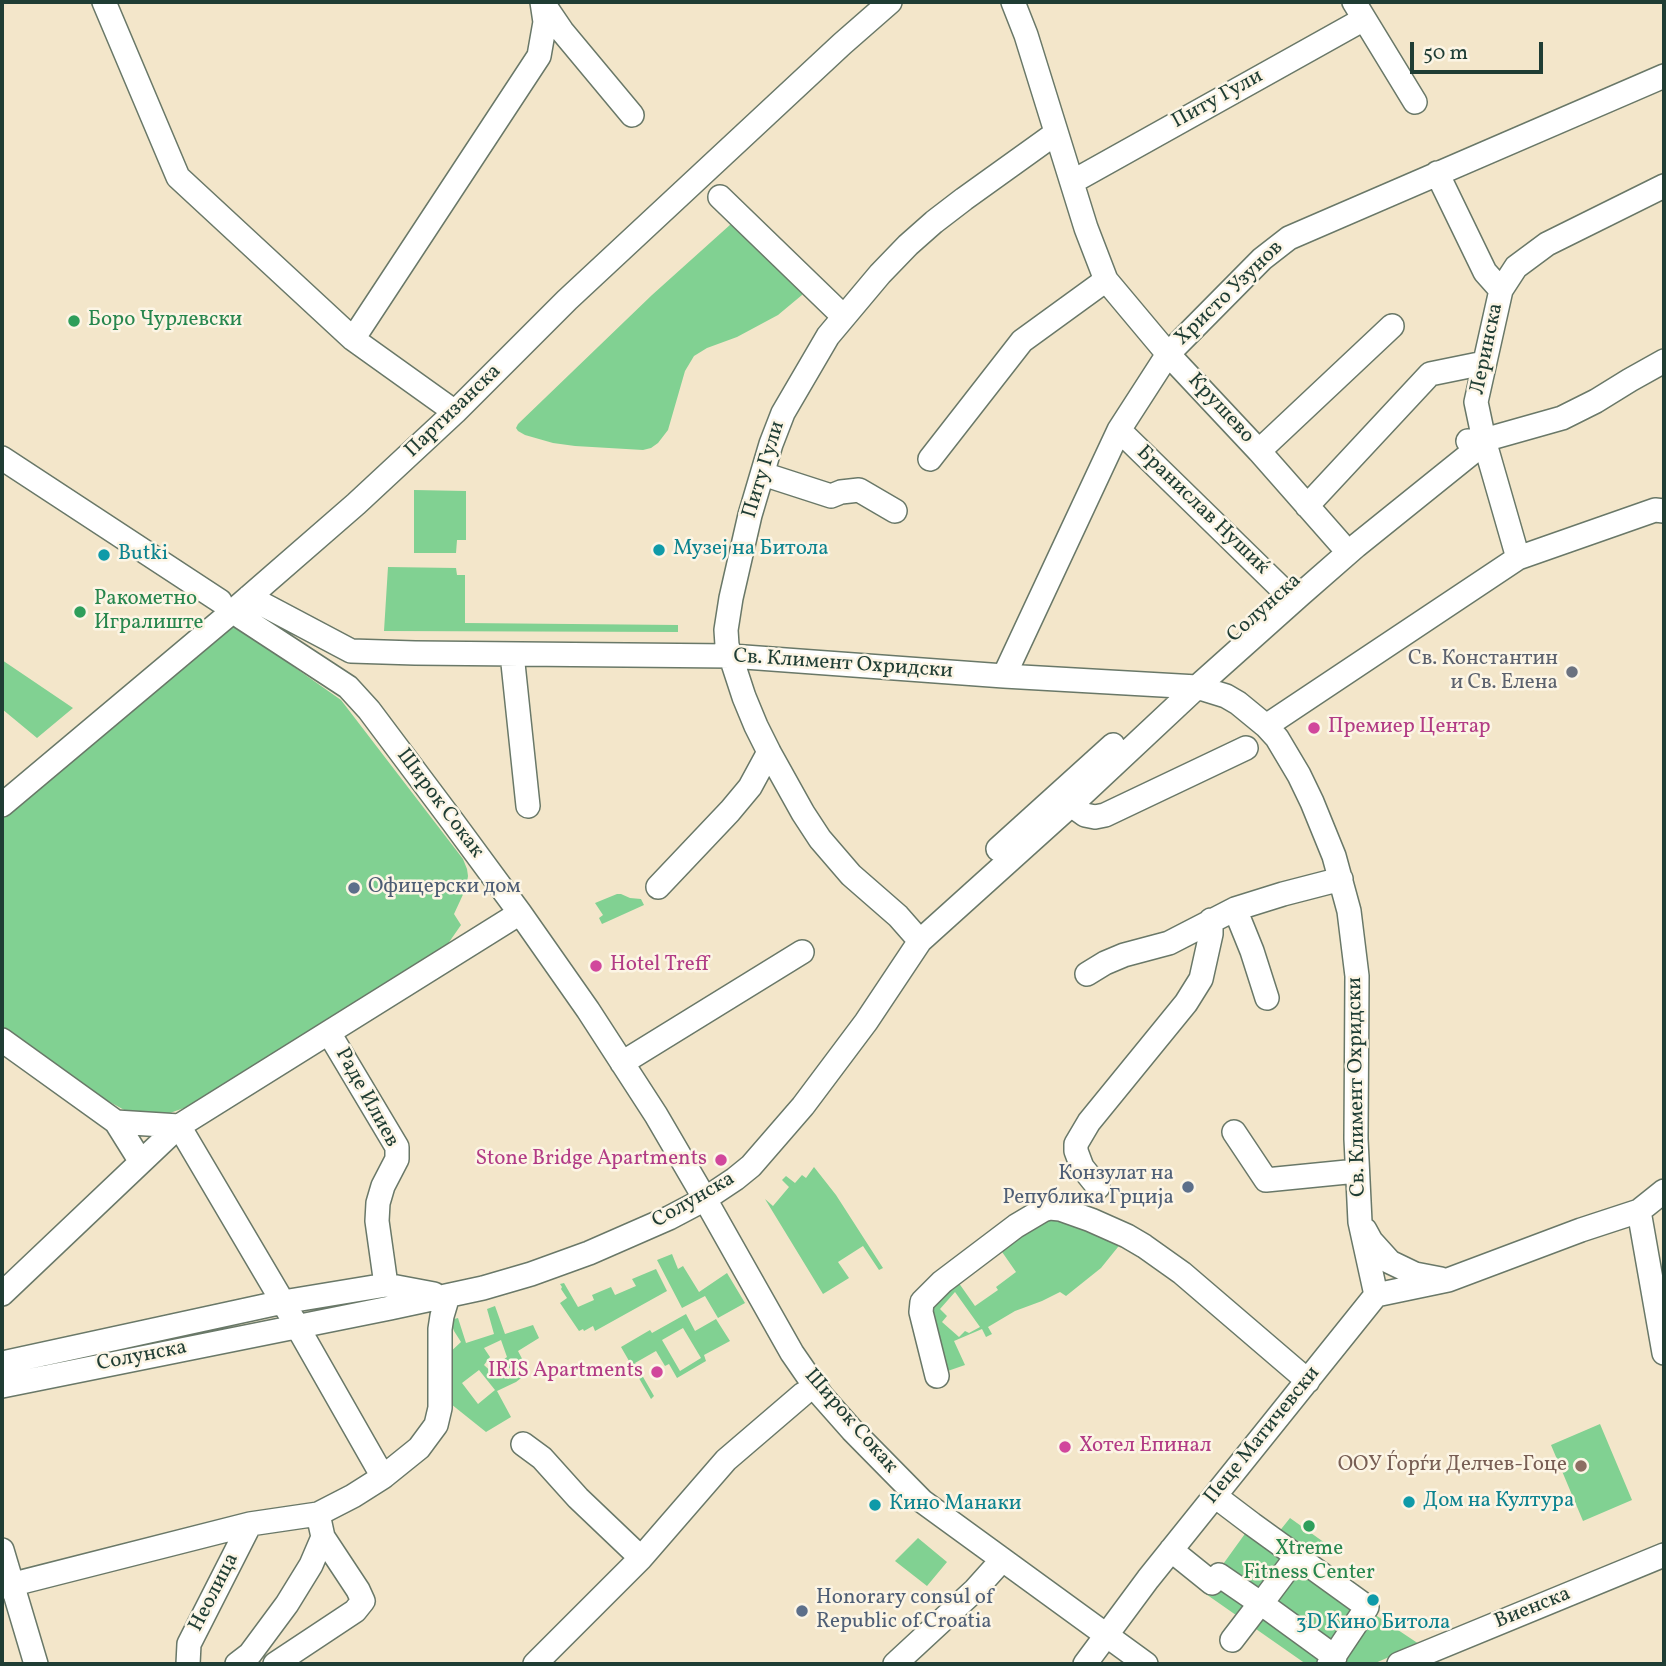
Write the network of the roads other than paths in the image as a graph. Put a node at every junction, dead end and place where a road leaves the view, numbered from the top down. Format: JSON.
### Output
{"nodes":[{"id":1,"x":104,"y":2,"type":"edge"},
{"id":2,"x":542,"y":2,"type":"edge"},
{"id":3,"x":890,"y":2,"type":"edge"},
{"id":4,"x":1013,"y":2,"type":"edge"},
{"id":5,"x":1359,"y":10,"type":"edge"},
{"id":6,"x":1664,"y":76,"type":"edge"},
{"id":7,"x":1415,"y":102,"type":"dead end"},
{"id":8,"x":632,"y":115,"type":"dead end"},
{"id":9,"x":1056,"y":133,"type":"junction"},
{"id":10,"x":1437,"y":173,"type":"junction"},
{"id":11,"x":1072,"y":182,"type":"junction"},
{"id":12,"x":1664,"y":186,"type":"edge"},
{"id":13,"x":720,"y":197,"type":"dead end"},
{"id":14,"x":1107,"y":280,"type":"junction"},
{"id":15,"x":1501,"y":290,"type":"junction"},
{"id":16,"x":843,"y":316,"type":"junction"},
{"id":17,"x":1392,"y":326,"type":"dead end"},
{"id":18,"x":353,"y":339,"type":"junction"},
{"id":19,"x":1168,"y":354,"type":"junction"},
{"id":20,"x":1664,"y":361,"type":"edge"},
{"id":21,"x":1484,"y":363,"type":"junction"},
{"id":22,"x":455,"y":412,"type":"junction"},
{"id":23,"x":1119,"y":430,"type":"junction"},
{"id":24,"x":1484,"y":440,"type":"junction"},
{"id":25,"x":1259,"y":451,"type":"junction"},
{"id":26,"x":2,"y":458,"type":"edge"},
{"id":27,"x":930,"y":459,"type":"dead end"},
{"id":28,"x":763,"y":474,"type":"junction"},
{"id":29,"x":1307,"y":506,"type":"junction"},
{"id":30,"x":895,"y":510,"type":"dead end"},
{"id":31,"x":1664,"y":510,"type":"edge"},
{"id":32,"x":1340,"y":543,"type":"junction"},
{"id":33,"x":1518,"y":558,"type":"junction"},
{"id":34,"x":1284,"y":591,"type":"junction"},
{"id":35,"x":220,"y":601,"type":"dead end"},
{"id":36,"x":245,"y":607,"type":"junction"},
{"id":37,"x":512,"y":654,"type":"junction"},
{"id":38,"x":730,"y":656,"type":"junction"},
{"id":39,"x":1004,"y":676,"type":"junction"},
{"id":40,"x":1188,"y":687,"type":"junction"},
{"id":41,"x":1266,"y":726,"type":"junction"},
{"id":42,"x":1246,"y":748,"type":"dead end"},
{"id":43,"x":769,"y":752,"type":"junction"},
{"id":44,"x":1066,"y":798,"type":"junction"},
{"id":45,"x":2,"y":805,"type":"edge"},
{"id":46,"x":528,"y":806,"type":"dead end"},
{"id":47,"x":1341,"y":879,"type":"junction"},
{"id":48,"x":657,"y":887,"type":"dead end"},
{"id":49,"x":1235,"y":909,"type":"junction"},
{"id":50,"x":511,"y":919,"type":"junction"},
{"id":51,"x":1211,"y":920,"type":"junction"},
{"id":52,"x":915,"y":935,"type":"junction"},
{"id":53,"x":803,"y":952,"type":"dead end"},
{"id":54,"x":1087,"y":974,"type":"dead end"},
{"id":55,"x":1267,"y":998,"type":"dead end"},
{"id":56,"x":329,"y":1033,"type":"junction"},
{"id":57,"x":2,"y":1040,"type":"edge"},
{"id":58,"x":622,"y":1063,"type":"junction"},
{"id":59,"x":116,"y":1122,"type":"junction"},
{"id":60,"x":179,"y":1126,"type":"junction"},
{"id":61,"x":1234,"y":1132,"type":"dead end"},
{"id":62,"x":141,"y":1162,"type":"junction"},
{"id":63,"x":1357,"y":1171,"type":"junction"},
{"id":64,"x":1098,"y":1187,"type":"dead end"},
{"id":65,"x":1664,"y":1191,"type":"edge"},
{"id":66,"x":705,"y":1199,"type":"junction"},
{"id":67,"x":1639,"y":1211,"type":"junction"},
{"id":68,"x":1360,"y":1222,"type":"junction"},
{"id":69,"x":1448,"y":1280,"type":"junction"},
{"id":70,"x":386,"y":1285,"type":"junction"},
{"id":71,"x":2,"y":1294,"type":"edge"},
{"id":72,"x":1376,"y":1295,"type":"junction"},
{"id":73,"x":447,"y":1296,"type":"junction"},
{"id":74,"x":283,"y":1303,"type":"junction"},
{"id":75,"x":297,"y":1326,"type":"junction"},
{"id":76,"x":1664,"y":1353,"type":"edge"},
{"id":77,"x":2,"y":1363,"type":"edge"},
{"id":78,"x":937,"y":1376,"type":"dead end"},
{"id":79,"x":1308,"y":1381,"type":"junction"},
{"id":80,"x":2,"y":1385,"type":"edge"},
{"id":81,"x":803,"y":1394,"type":"dead end"},
{"id":82,"x":523,"y":1444,"type":"dead end"},
{"id":83,"x":383,"y":1477,"type":"junction"},
{"id":84,"x":1215,"y":1496,"type":"junction"},
{"id":85,"x":318,"y":1514,"type":"junction"},
{"id":86,"x":250,"y":1524,"type":"junction"},
{"id":87,"x":323,"y":1537,"type":"junction"},
{"id":88,"x":2,"y":1550,"type":"edge"},
{"id":89,"x":1171,"y":1550,"type":"junction"},
{"id":90,"x":1664,"y":1555,"type":"edge"},
{"id":91,"x":1297,"y":1556,"type":"junction"},
{"id":92,"x":641,"y":1558,"type":"junction"},
{"id":93,"x":1002,"y":1560,"type":"junction"},
{"id":94,"x":7,"y":1585,"type":"edge"},
{"id":95,"x":1261,"y":1604,"type":"junction"},
{"id":96,"x":1106,"y":1635,"type":"junction"},
{"id":97,"x":1232,"y":1640,"type":"dead end"},
{"id":98,"x":1332,"y":1660,"type":"edge"},
{"id":99,"x":249,"y":1661,"type":"edge"},
{"id":100,"x":36,"y":1664,"type":"edge"},
{"id":101,"x":188,"y":1664,"type":"edge"},
{"id":102,"x":275,"y":1664,"type":"edge"},
{"id":103,"x":536,"y":1664,"type":"edge"},
{"id":104,"x":895,"y":1664,"type":"edge"},
{"id":105,"x":1084,"y":1664,"type":"edge"},
{"id":106,"x":1146,"y":1664,"type":"edge"},
{"id":107,"x":1402,"y":1664,"type":"edge"}],
"edges":[{"from":1,"to":18,"type":"street"},
{"from":2,"to":8,"type":"street"},
{"from":2,"to":18,"type":"street"},
{"from":3,"to":22,"type":"street","name":"Партизанска"},
{"from":4,"to":9,"type":"street","name":"Крушево"},
{"from":5,"to":7,"type":"street","name":"Питу Гули"},
{"from":5,"to":11,"type":"street","name":"Питу Гули"},
{"from":6,"to":10,"type":"street","name":"Христо Узунов"},
{"from":9,"to":11,"type":"street","name":"Крушево"},
{"from":9,"to":16,"type":"street","name":"Питу Гули"},
{"from":10,"to":15,"type":"street"},
{"from":10,"to":19,"type":"street","name":"Христо Узунов"},
{"from":11,"to":14,"type":"street","name":"Крушево"},
{"from":12,"to":15,"type":"street","name":"Леринска"},
{"from":13,"to":16,"type":"street"},
{"from":14,"to":19,"type":"street","name":"Крушево"},
{"from":14,"to":27,"type":"street"},
{"from":15,"to":21,"type":"street","name":"Леринска"},
{"from":16,"to":28,"type":"street","name":"Питу Гули"},
{"from":17,"to":25,"type":"street"},
{"from":18,"to":22,"type":"street"},
{"from":19,"to":23,"type":"street","name":"Христо Узунов"},
{"from":19,"to":25,"type":"street","name":"Крушево"},
{"from":20,"to":24,"type":"street","name":"Солунска"},
{"from":21,"to":24,"type":"street","name":"Леринска"},
{"from":21,"to":29,"type":"street"},
{"from":22,"to":36,"type":"street","name":"Партизанска"},
{"from":23,"to":34,"type":"street","name":"Бранислав Нушиќ"},
{"from":23,"to":39,"type":"street","name":"Христо Узунов"},
{"from":24,"to":32,"type":"street","name":"Солунска"},
{"from":24,"to":33,"type":"street","name":"Леринска"},
{"from":24,"to":40,"type":"street"},
{"from":25,"to":29,"type":"street","name":"Крушево"},
{"from":26,"to":35,"type":"street"},
{"from":28,"to":30,"type":"street"},
{"from":28,"to":38,"type":"street","name":"Питу Гули"},
{"from":29,"to":32,"type":"street","name":"Крушево"},
{"from":31,"to":33,"type":"street"},
{"from":32,"to":34,"type":"street","name":"Солунска"},
{"from":33,"to":41,"type":"street"},
{"from":34,"to":40,"type":"street","name":"Солунска"},
{"from":36,"to":37,"type":"street","name":"Св. Климент Охридски"},
{"from":36,"to":45,"type":"street","name":"Партизанска"},
{"from":36,"to":50,"type":"street","name":"Широк Сокак"},
{"from":37,"to":38,"type":"street","name":"Св. Климент Охридски"},
{"from":37,"to":46,"type":"street"},
{"from":38,"to":39,"type":"street","name":"Св. Климент Охридски"},
{"from":38,"to":43,"type":"street","name":"Питу Гули"},
{"from":39,"to":40,"type":"street","name":"Св. Климент Охридски"},
{"from":40,"to":41,"type":"street","name":"Св. Климент Охридски"},
{"from":40,"to":44,"type":"street","name":"Солунска"},
{"from":41,"to":47,"type":"street","name":"Св. Климент Охридски"},
{"from":42,"to":44,"type":"street"},
{"from":43,"to":48,"type":"street"},
{"from":43,"to":52,"type":"street","name":"Питу Гули"},
{"from":44,"to":52,"type":"street","name":"Солунска"},
{"from":47,"to":49,"type":"street"},
{"from":47,"to":63,"type":"street","name":"Св. Климент Охридски"},
{"from":49,"to":51,"type":"street"},
{"from":49,"to":55,"type":"street"},
{"from":50,"to":56,"type":"street"},
{"from":50,"to":58,"type":"street","name":"Широк Сокак"},
{"from":51,"to":54,"type":"street"},
{"from":51,"to":64,"type":"street"},
{"from":52,"to":66,"type":"street","name":"Солунска"},
{"from":53,"to":58,"type":"street"},
{"from":56,"to":60,"type":"street"},
{"from":56,"to":70,"type":"street","name":"Раде Илиев"},
{"from":57,"to":59,"type":"street"},
{"from":58,"to":66,"type":"street","name":"Широк Сокак"},
{"from":59,"to":60,"type":"street"},
{"from":59,"to":62,"type":"street"},
{"from":60,"to":62,"type":"street"},
{"from":60,"to":74,"type":"street"},
{"from":61,"to":63,"type":"street"},
{"from":62,"to":71,"type":"street"},
{"from":63,"to":68,"type":"street","name":"Св. Климент Охридски"},
{"from":65,"to":67,"type":"street"},
{"from":66,"to":73,"type":"street","name":"Солунска"},
{"from":66,"to":93,"type":"street","name":"Широк Сокак"},
{"from":67,"to":69,"type":"street"},
{"from":67,"to":76,"type":"street"},
{"from":68,"to":69,"type":"street"},
{"from":68,"to":72,"type":"street","name":"Св. Климент Охридски"},
{"from":69,"to":72,"type":"street"},
{"from":70,"to":73,"type":"street","name":"Солунска"},
{"from":70,"to":74,"type":"street","name":"Солунска"},
{"from":72,"to":79,"type":"street","name":"Пеце Матичевски"},
{"from":73,"to":75,"type":"street","name":"Солунска"},
{"from":73,"to":83,"type":"street"},
{"from":74,"to":75,"type":"street"},
{"from":74,"to":77,"type":"street","name":"Солунска"},
{"from":75,"to":80,"type":"street","name":"Солунска"},
{"from":75,"to":83,"type":"street"},
{"from":78,"to":79,"type":"street"},
{"from":79,"to":84,"type":"street","name":"Пеце Матичевски"},
{"from":81,"to":92,"type":"street"},
{"from":82,"to":92,"type":"street"},
{"from":83,"to":85,"type":"street"},
{"from":84,"to":89,"type":"street","name":"Пеце Матичевски"},
{"from":84,"to":91,"type":"street"},
{"from":85,"to":86,"type":"street"},
{"from":85,"to":87,"type":"street"},
{"from":86,"to":94,"type":"street"},
{"from":86,"to":101,"type":"street","name":"Неолица"},
{"from":87,"to":99,"type":"street"},
{"from":87,"to":102,"type":"street"},
{"from":88,"to":94,"type":"street"},
{"from":89,"to":95,"type":"street"},
{"from":89,"to":96,"type":"street","name":"Пеце Матичевски"},
{"from":90,"to":107,"type":"street","name":"Виенска"},
{"from":91,"to":95,"type":"street"},
{"from":91,"to":98,"type":"street"},
{"from":92,"to":103,"type":"street"},
{"from":93,"to":96,"type":"street","name":"Широк Сокак"},
{"from":93,"to":104,"type":"street"},
{"from":94,"to":100,"type":"street"},
{"from":95,"to":97,"type":"street"},
{"from":95,"to":98,"type":"street"},
{"from":96,"to":105,"type":"street","name":"Пеце Матичевски"},
{"from":96,"to":106,"type":"street","name":"Широк Сокак"}]}
